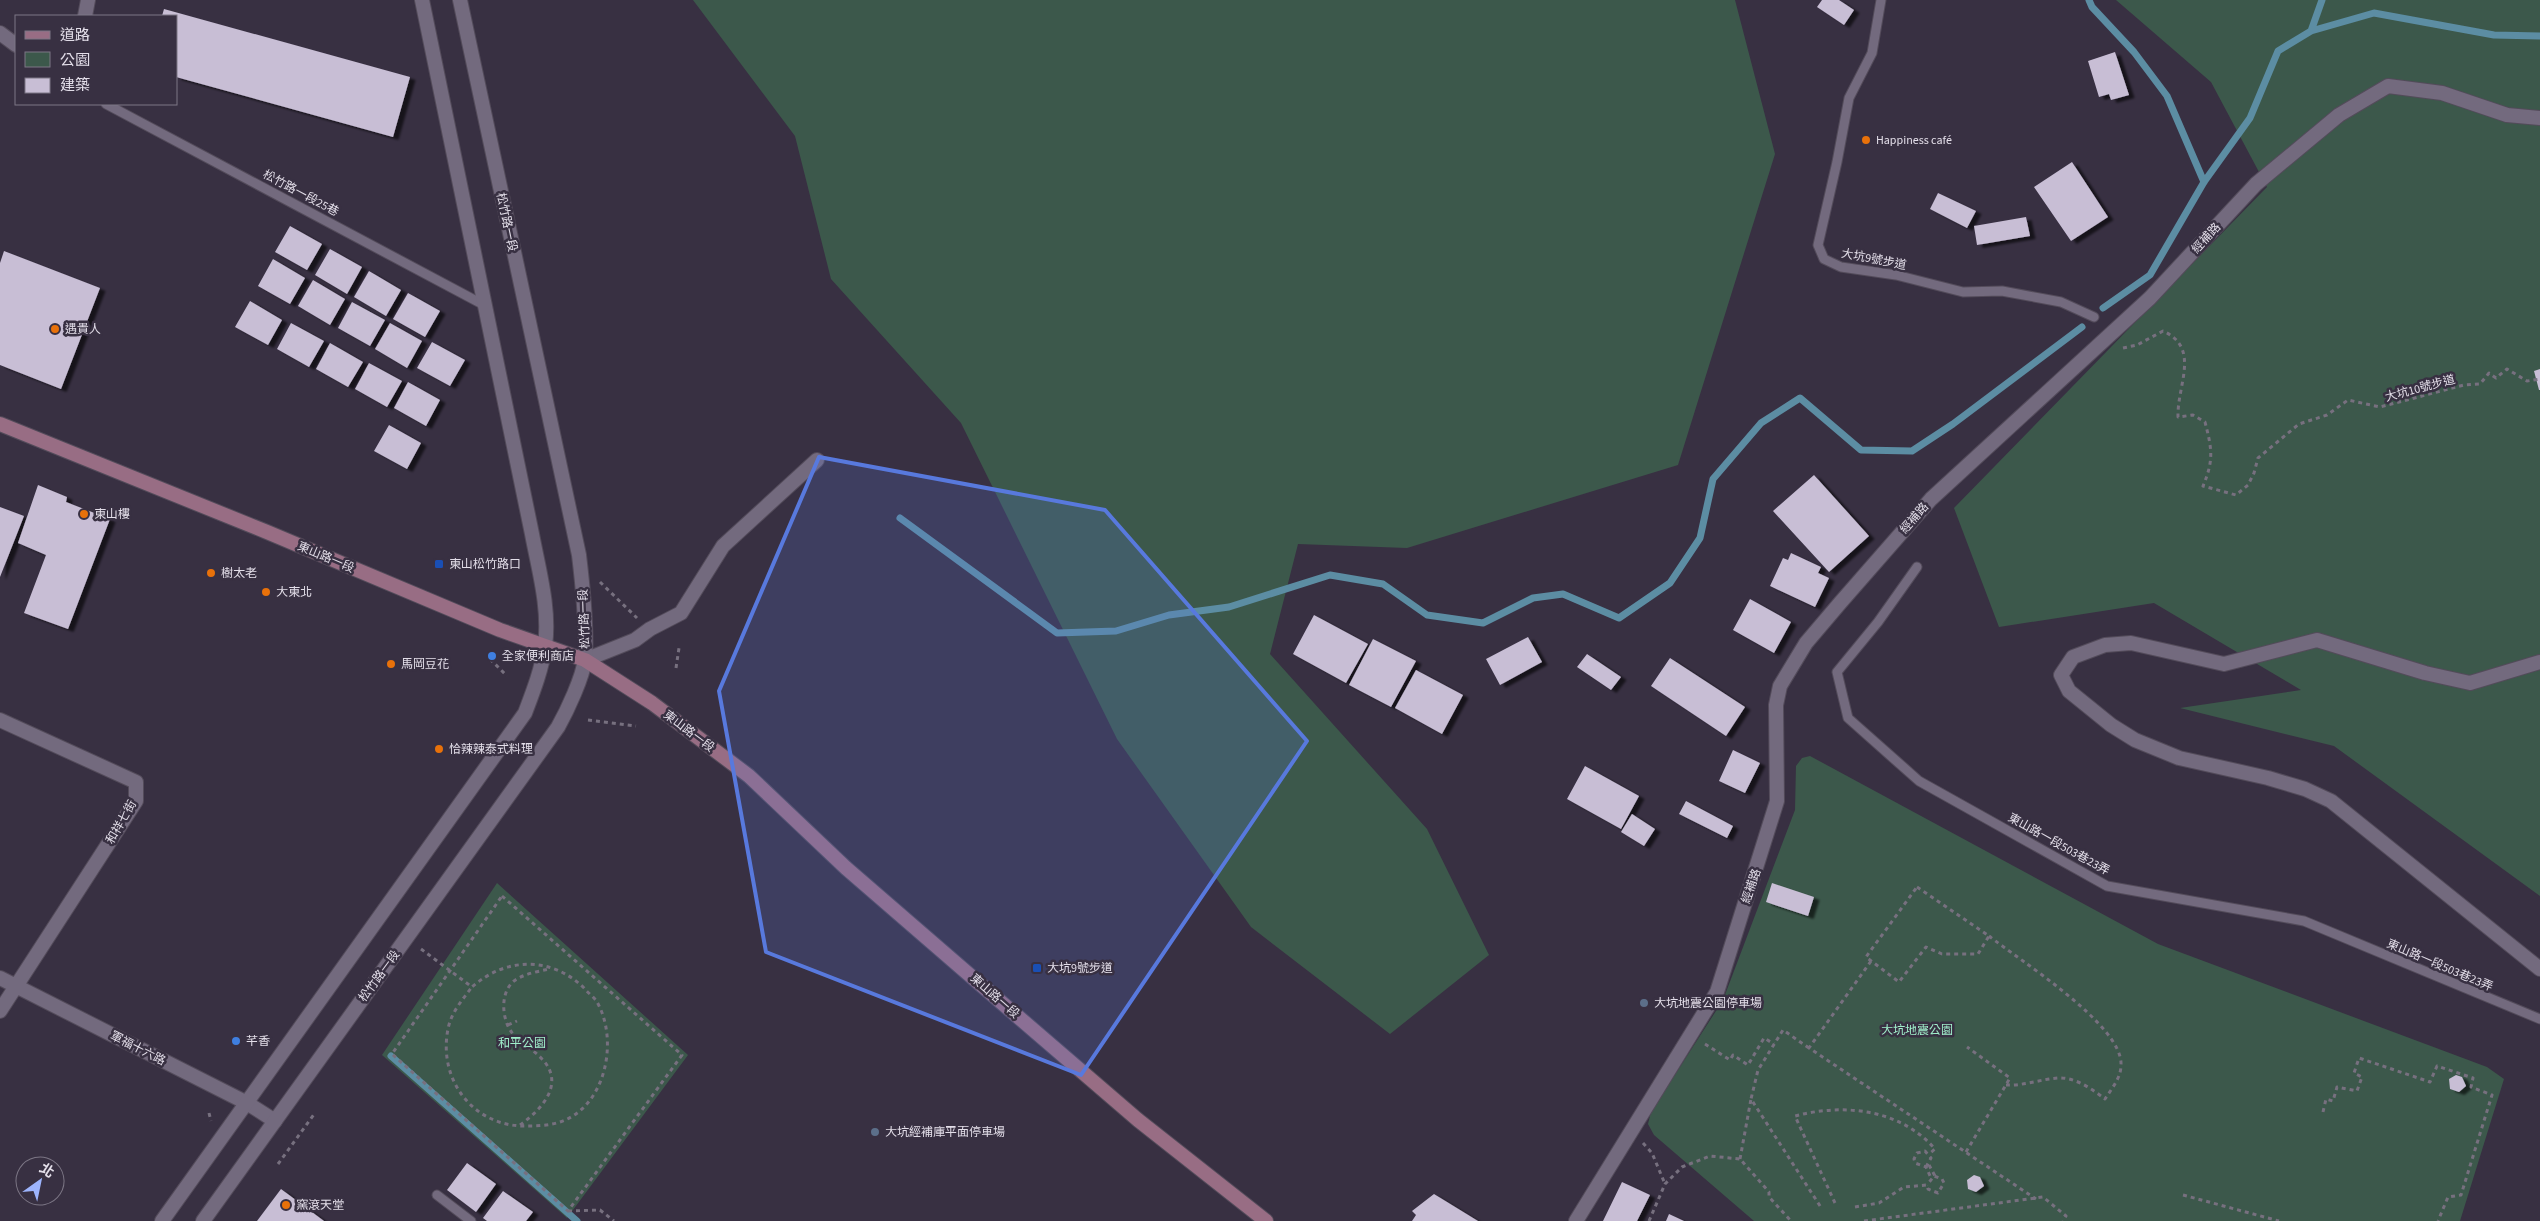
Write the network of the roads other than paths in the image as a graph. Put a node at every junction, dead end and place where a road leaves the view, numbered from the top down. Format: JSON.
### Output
{"nodes":[{"id":1,"x":88,"y":0,"type":"edge"},
{"id":2,"x":422,"y":0,"type":"edge"},
{"id":3,"x":460,"y":0,"type":"edge"},
{"id":4,"x":1881,"y":0,"type":"edge"},
{"id":5,"x":85,"y":15,"type":"edge"},
{"id":6,"x":0,"y":33,"type":"edge"},
{"id":7,"x":15,"y":44,"type":"edge"},
{"id":8,"x":108,"y":105,"type":"edge"},
{"id":9,"x":2540,"y":118,"type":"edge"},
{"id":10,"x":484,"y":305,"type":"junction"},
{"id":11,"x":2094,"y":317,"type":"dead end"},
{"id":12,"x":0,"y":424,"type":"edge"},
{"id":13,"x":817,"y":460,"type":"dead end"},
{"id":14,"x":1917,"y":567,"type":"dead end"},
{"id":15,"x":545,"y":647,"type":"junction"},
{"id":16,"x":585,"y":660,"type":"junction"},
{"id":17,"x":2540,"y":662,"type":"edge"},
{"id":18,"x":0,"y":720,"type":"edge"},
{"id":19,"x":2540,"y":969,"type":"edge"},
{"id":20,"x":0,"y":978,"type":"edge"},
{"id":21,"x":17,"y":987,"type":"junction"},
{"id":22,"x":0,"y":1011,"type":"edge"},
{"id":23,"x":2540,"y":1019,"type":"edge"},
{"id":24,"x":246,"y":1103,"type":"junction"},
{"id":25,"x":274,"y":1121,"type":"junction"},
{"id":26,"x":437,"y":1195,"type":"dead end"},
{"id":27,"x":162,"y":1221,"type":"edge"},
{"id":28,"x":203,"y":1221,"type":"edge"},
{"id":29,"x":471,"y":1221,"type":"edge"},
{"id":30,"x":1266,"y":1221,"type":"edge"},
{"id":31,"x":1576,"y":1221,"type":"edge"}],
"edges":[{"from":1,"to":5,"type":"street"},
{"from":2,"to":10,"type":"street"},
{"from":3,"to":16,"type":"street","name":"松竹路一段"},
{"from":4,"to":11,"type":"lane","name":"大坑9號步道"},
{"from":6,"to":7,"type":"street"},
{"from":8,"to":10,"type":"lane","name":"松竹路一段25巷"},
{"from":9,"to":31,"type":"street","name":"經補路"},
{"from":10,"to":15,"type":"street"},
{"from":12,"to":15,"type":"main road","name":"東山路一段"},
{"from":13,"to":16,"type":"street"},
{"from":14,"to":23,"type":"lane","name":"東山路一段503巷23弄"},
{"from":15,"to":16,"type":"main road","name":"東山路一段"},
{"from":15,"to":24,"type":"street"},
{"from":16,"to":25,"type":"street","name":"松竹路一段"},
{"from":16,"to":30,"type":"main road","name":"東山路一段"},
{"from":17,"to":19,"type":"street"},
{"from":18,"to":21,"type":"street","name":"和祥七街"},
{"from":20,"to":21,"type":"street","name":"軍福十六路"},
{"from":21,"to":22,"type":"street"},
{"from":21,"to":24,"type":"street","name":"軍福十六路"},
{"from":24,"to":25,"type":"street","name":"軍福十六路"},
{"from":24,"to":27,"type":"street"},
{"from":25,"to":28,"type":"street","name":"松竹路一段"},
{"from":26,"to":29,"type":"lane"}]}
